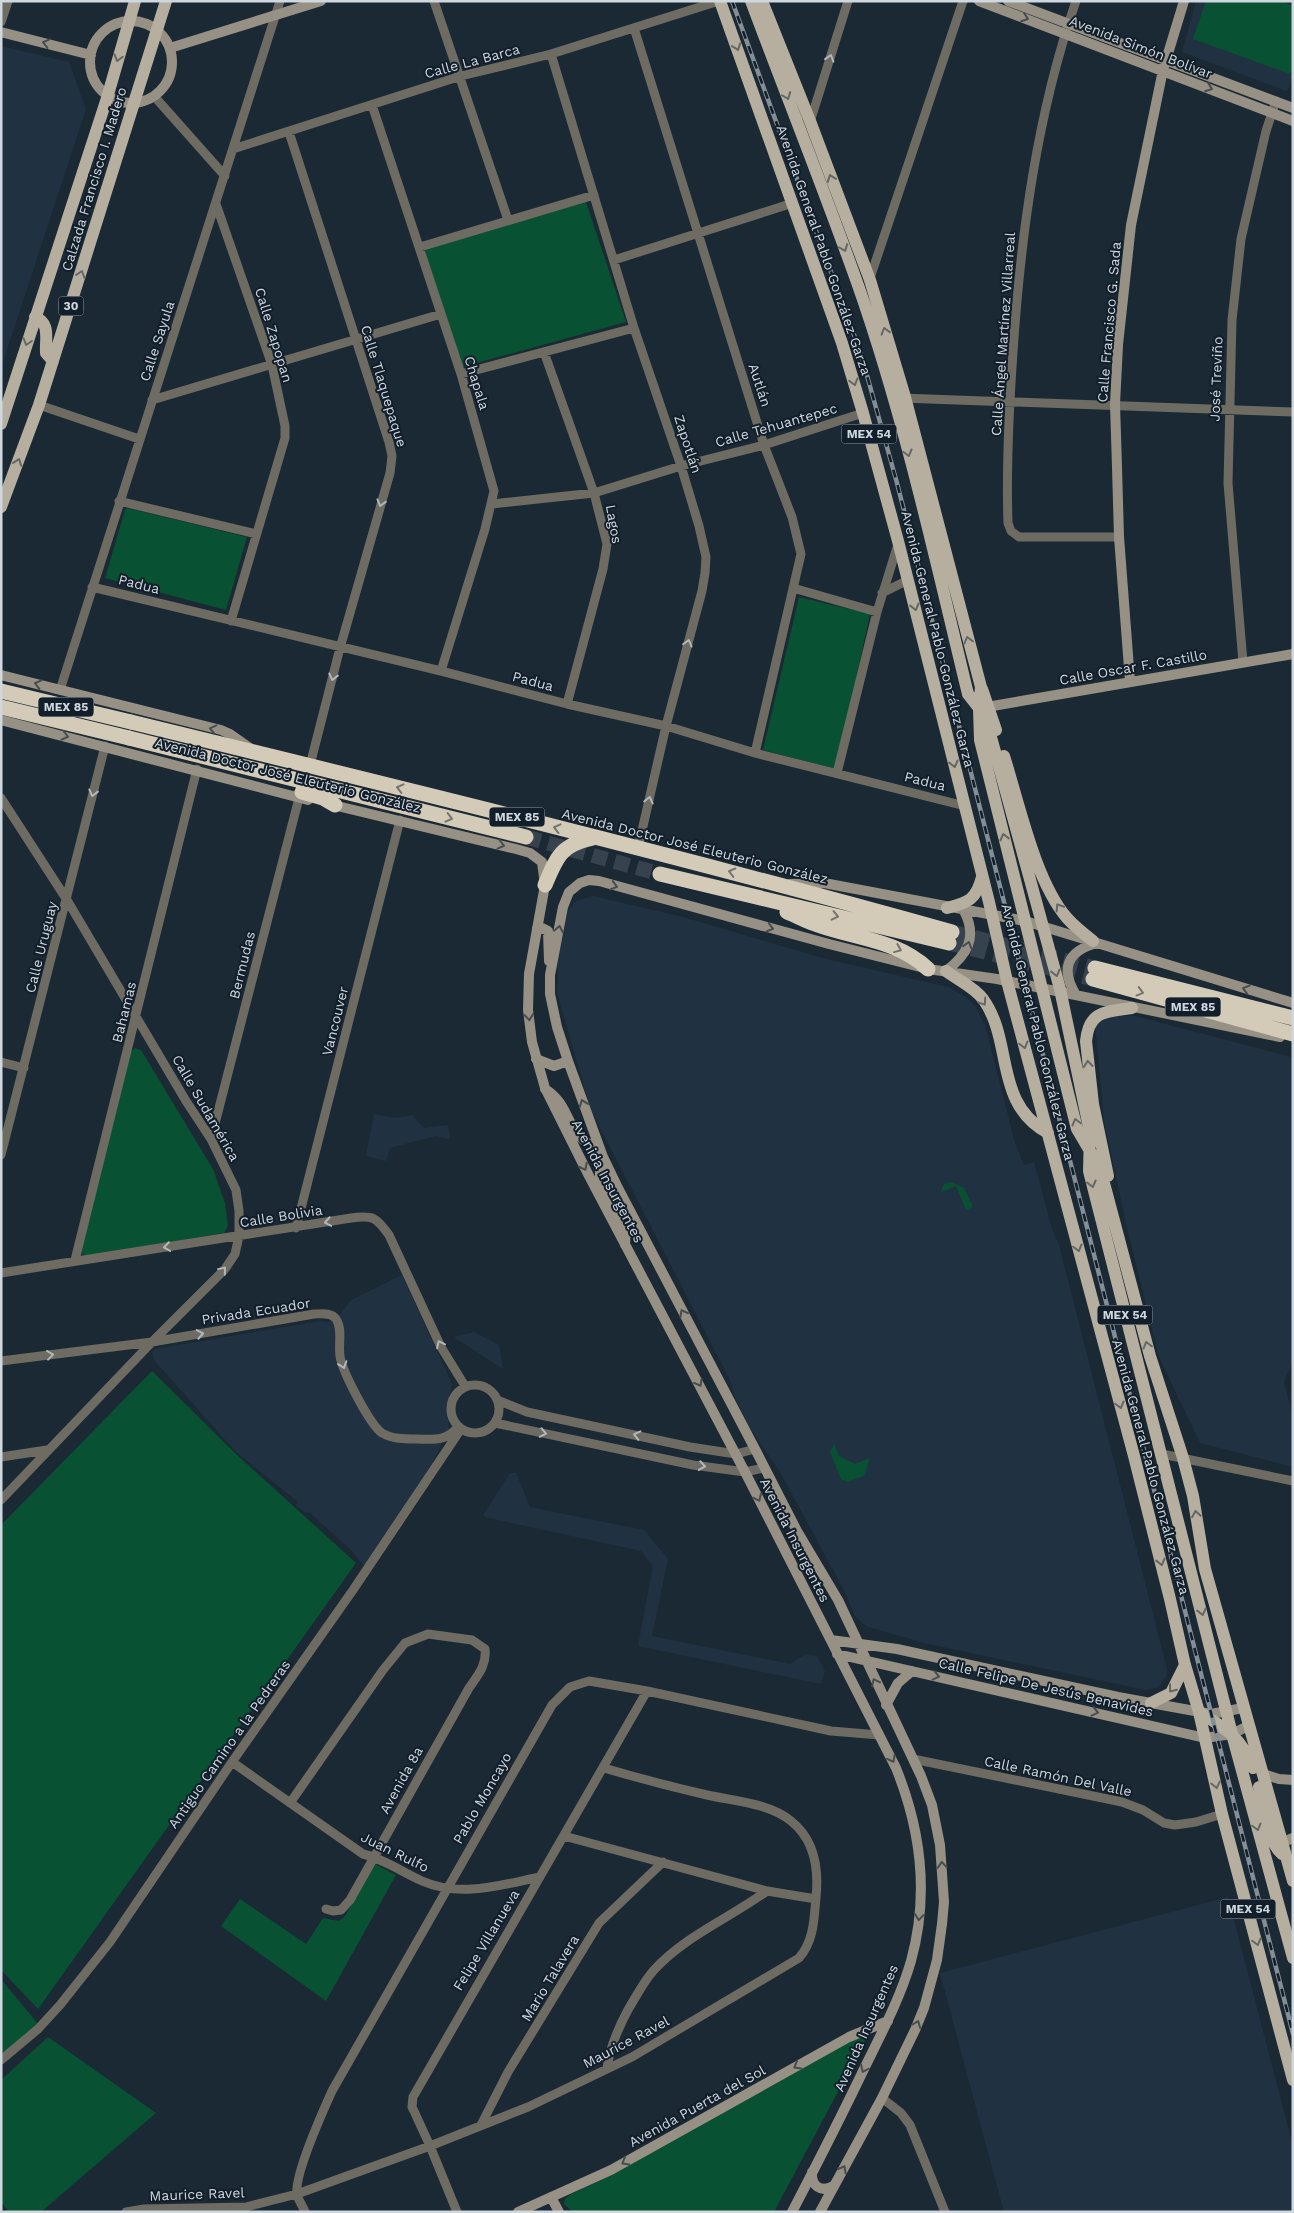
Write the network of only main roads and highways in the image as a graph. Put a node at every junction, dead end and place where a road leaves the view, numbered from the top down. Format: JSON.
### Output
{"nodes":[{"id":1,"x":135,"y":1,"type":"edge"},
{"id":2,"x":166,"y":1,"type":"edge"},
{"id":3,"x":321,"y":1,"type":"edge"},
{"id":4,"x":720,"y":1,"type":"edge"},
{"id":5,"x":751,"y":1,"type":"edge"},
{"id":6,"x":762,"y":1,"type":"edge"},
{"id":7,"x":979,"y":1,"type":"edge"},
{"id":8,"x":1008,"y":1,"type":"edge"},
{"id":9,"x":1184,"y":1,"type":"edge"},
{"id":10,"x":129,"y":21,"type":"junction"},
{"id":11,"x":1067,"y":28,"type":"junction"},
{"id":12,"x":156,"y":29,"type":"junction"},
{"id":13,"x":1,"y":32,"type":"edge"},
{"id":14,"x":170,"y":48,"type":"junction"},
{"id":15,"x":91,"y":55,"type":"junction"},
{"id":16,"x":1164,"y":65,"type":"junction"},
{"id":17,"x":108,"y":96,"type":"junction"},
{"id":18,"x":134,"y":103,"type":"junction"},
{"id":19,"x":1293,"y":108,"type":"edge"},
{"id":20,"x":1293,"y":120,"type":"edge"},
{"id":21,"x":35,"y":317,"type":"junction"},
{"id":22,"x":53,"y":361,"type":"junction"},
{"id":23,"x":899,"y":398,"type":"junction"},
{"id":24,"x":1,"y":424,"type":"edge"},
{"id":25,"x":1,"y":508,"type":"edge"},
{"id":26,"x":1293,"y":654,"type":"edge"},
{"id":27,"x":1,"y":675,"type":"edge"},
{"id":28,"x":20,"y":680,"type":"junction"},
{"id":29,"x":1130,"y":681,"type":"junction"},
{"id":30,"x":1,"y":691,"type":"edge"},
{"id":31,"x":1,"y":707,"type":"edge"},
{"id":32,"x":984,"y":707,"type":"junction"},
{"id":33,"x":1,"y":720,"type":"edge"},
{"id":34,"x":12,"y":722,"type":"junction"},
{"id":35,"x":254,"y":752,"type":"junction"},
{"id":36,"x":232,"y":764,"type":"junction"},
{"id":37,"x":335,"y":805,"type":"junction"},
{"id":38,"x":526,"y":837,"type":"tunnel mouth"},
{"id":39,"x":597,"y":838,"type":"junction"},
{"id":40,"x":1033,"y":848,"type":"junction"},
{"id":41,"x":1023,"y":857,"type":"junction"},
{"id":42,"x":660,"y":874,"type":"tunnel mouth"},
{"id":43,"x":982,"y":878,"type":"junction"},
{"id":44,"x":779,"y":884,"type":"junction"},
{"id":45,"x":1015,"y":884,"type":"junction"},
{"id":46,"x":545,"y":885,"type":"junction"},
{"id":47,"x":754,"y":897,"type":"junction"},
{"id":48,"x":947,"y":908,"type":"junction"},
{"id":49,"x":964,"y":911,"type":"junction"},
{"id":50,"x":992,"y":915,"type":"junction"},
{"id":51,"x":1025,"y":921,"type":"junction"},
{"id":52,"x":1044,"y":926,"type":"junction"},
{"id":53,"x":537,"y":928,"type":"junction"},
{"id":54,"x":1095,"y":942,"type":"junction"},
{"id":55,"x":928,"y":969,"type":"junction"},
{"id":56,"x":946,"y":971,"type":"junction"},
{"id":57,"x":550,"y":975,"type":"junction"},
{"id":58,"x":1007,"y":981,"type":"junction"},
{"id":59,"x":1042,"y":989,"type":"junction"},
{"id":60,"x":1062,"y":994,"type":"junction"},
{"id":61,"x":1076,"y":995,"type":"junction"},
{"id":62,"x":1293,"y":1002,"type":"edge"},
{"id":63,"x":1132,"y":1008,"type":"junction"},
{"id":64,"x":1293,"y":1018,"type":"edge"},
{"id":65,"x":1293,"y":1034,"type":"edge"},
{"id":66,"x":1293,"y":1040,"type":"edge"},
{"id":67,"x":536,"y":1060,"type":"junction"},
{"id":68,"x":568,"y":1061,"type":"junction"},
{"id":69,"x":545,"y":1088,"type":"junction"},
{"id":70,"x":1048,"y":1133,"type":"junction"},
{"id":71,"x":600,"y":1149,"type":"junction"},
{"id":72,"x":1090,"y":1151,"type":"junction"},
{"id":73,"x":1112,"y":1216,"type":"junction"},
{"id":74,"x":625,"y":1245,"type":"junction"},
{"id":75,"x":830,"y":1640,"type":"junction"},
{"id":76,"x":857,"y":1644,"type":"junction"},
{"id":77,"x":838,"y":1654,"type":"junction"},
{"id":78,"x":865,"y":1661,"type":"junction"},
{"id":79,"x":1184,"y":1666,"type":"junction"},
{"id":80,"x":912,"y":1671,"type":"junction"},
{"id":81,"x":1151,"y":1704,"type":"junction"},
{"id":82,"x":886,"y":1705,"type":"junction"},
{"id":83,"x":1243,"y":1708,"type":"junction"},
{"id":84,"x":1199,"y":1712,"type":"junction"},
{"id":85,"x":1227,"y":1712,"type":"junction"},
{"id":86,"x":1248,"y":1726,"type":"junction"},
{"id":87,"x":1232,"y":1734,"type":"junction"},
{"id":88,"x":1205,"y":1738,"type":"junction"},
{"id":89,"x":1263,"y":1774,"type":"junction"},
{"id":90,"x":1293,"y":1780,"type":"edge"},
{"id":91,"x":1288,"y":1840,"type":"edge"},
{"id":92,"x":1287,"y":1858,"type":"junction"},
{"id":93,"x":1293,"y":1881,"type":"edge"},
{"id":94,"x":1292,"y":1952,"type":"edge"},
{"id":95,"x":888,"y":2021,"type":"junction"},
{"id":96,"x":1293,"y":2080,"type":"edge"},
{"id":97,"x":812,"y":2172,"type":"junction"},
{"id":98,"x":833,"y":2186,"type":"junction"},
{"id":99,"x":551,"y":2197,"type":"junction"},
{"id":100,"x":518,"y":2212,"type":"edge"},
{"id":101,"x":559,"y":2212,"type":"edge"},
{"id":102,"x":792,"y":2212,"type":"edge"},
{"id":103,"x":820,"y":2212,"type":"edge"}],
"edges":[{"from":1,"to":10,"type":"main road","name":"Calzada Francisco I. Madero","number":"30"},
{"from":2,"to":12,"type":"main road","name":"Calzada Francisco I. Madero","number":"30"},
{"from":3,"to":14,"type":"main road"},
{"from":4,"to":43,"type":"main road","name":"Avenida General Pablo González Garza","number":"MEX 54","one_way":true},
{"from":5,"to":23,"type":"main road","name":"Avenida General Pablo González Garza","number":"MEX 54","one_way":true},
{"from":23,"to":6,"type":"main road","name":"Avenida General Pablo González Garza","number":"MEX 54","one_way":true},
{"from":7,"to":11,"type":"main road","name":"Avenida Simón Bolívar","one_way":true},
{"from":8,"to":11,"type":"main road","name":"Avenida Simón Bolívar"},
{"from":9,"to":16,"type":"main road","name":"Calle Francisco G. Sada"},
{"from":10,"to":12,"type":"main road"},
{"from":10,"to":15,"type":"main road"},
{"from":10,"to":17,"type":"main road","name":"Calzada Francisco I. Madero","number":"30","one_way":true},
{"from":11,"to":16,"type":"main road","name":"Avenida Simón Bolívar"},
{"from":12,"to":14,"type":"main road"},
{"from":12,"to":18,"type":"main road","name":"Calzada Francisco I. Madero","number":"30"},
{"from":15,"to":13,"type":"main road","one_way":true},
{"from":14,"to":18,"type":"main road"},
{"from":15,"to":17,"type":"main road"},
{"from":16,"to":19,"type":"main road","name":"Avenida Simón Bolívar"},
{"from":16,"to":20,"type":"main road","name":"Avenida Simón Bolívar","one_way":true},
{"from":16,"to":29,"type":"main road","name":"Calle Francisco G. Sada"},
{"from":17,"to":18,"type":"main road"},
{"from":17,"to":21,"type":"main road","name":"Calzada Francisco I. Madero","number":"30"},
{"from":22,"to":18,"type":"main road","name":"Calzada Francisco I. Madero","number":"30","one_way":true},
{"from":21,"to":22,"type":"main road"},
{"from":21,"to":24,"type":"main road","name":"Calzada Francisco I. Madero","number":"30","one_way":true},
{"from":25,"to":22,"type":"main road","name":"Calzada Francisco I. Madero","number":"30","one_way":true},
{"from":32,"to":23,"type":"main road","name":"Avenida General Pablo González Garza","number":"MEX 54","one_way":true},
{"from":23,"to":32,"type":"main road","name":"Avenida General Pablo González Garza","number":"MEX 54","one_way":true},
{"from":26,"to":29,"type":"main road","name":"Calle Oscar F. Castillo"},
{"from":27,"to":28,"type":"main road","name":"Avenida Doctor José Eleuterio González"},
{"from":28,"to":34,"type":"main road"},
{"from":35,"to":28,"type":"main road","name":"Avenida Doctor José Eleuterio González","one_way":true},
{"from":29,"to":32,"type":"main road","name":"Calle Oscar F. Castillo"},
{"from":30,"to":35,"type":"highway","name":"Avenida Doctor José Eleuterio González","number":"MEX 85","bridge":true},
{"from":31,"to":36,"type":"highway","name":"Avenida Doctor José Eleuterio González","number":"MEX 85","bridge":true},
{"from":32,"to":40,"type":"main road"},
{"from":32,"to":41,"type":"main road","name":"Avenida General Pablo González Garza","number":"MEX 54"},
{"from":45,"to":32,"type":"main road","name":"Avenida General Pablo González Garza","number":"MEX 54","one_way":true},
{"from":33,"to":34,"type":"main road","name":"Avenida Doctor José Eleuterio González"},
{"from":34,"to":37,"type":"main road","name":"Avenida Doctor José Eleuterio González","one_way":true},
{"from":39,"to":35,"type":"highway","name":"Avenida Doctor José Eleuterio González","number":"MEX 85","one_way":true},
{"from":36,"to":37,"type":"highway"},
{"from":36,"to":38,"type":"highway","name":"Avenida Doctor José Eleuterio González","number":"MEX 85","one_way":true},
{"from":37,"to":46,"type":"main road","name":"Avenida Doctor José Eleuterio González","one_way":true},
{"from":44,"to":39,"type":"highway","name":"Avenida Doctor José Eleuterio González","number":"MEX 85","one_way":true},
{"from":39,"to":46,"type":"highway"},
{"from":40,"to":41,"type":"main road"},
{"from":54,"to":40,"type":"main road","one_way":true},
{"from":41,"to":45,"type":"main road"},
{"from":41,"to":52,"type":"main road","name":"Avenida General Pablo González Garza","number":"MEX 54"},
{"from":42,"to":47,"type":"highway","name":"Avenida Doctor José Eleuterio González","number":"MEX 85"},
{"from":43,"to":48,"type":"main road"},
{"from":43,"to":50,"type":"main road","name":"Avenida General Pablo González Garza","number":"MEX 54"},
{"from":47,"to":44,"type":"highway","name":"Avenida Doctor José Eleuterio González","number":"MEX 85","one_way":true},
{"from":44,"to":48,"type":"main road","number":"MEX 85"},
{"from":45,"to":51,"type":"main road","name":"Avenida General Pablo González Garza","number":"MEX 54"},
{"from":46,"to":53,"type":"main road","name":"Avenida Insurgentes"},
{"from":47,"to":55,"type":"highway","one_way":true},
{"from":48,"to":49,"type":"main road","number":"MEX 85"},
{"from":49,"to":50,"type":"main road","number":"MEX 85"},
{"from":56,"to":49,"type":"main road","one_way":true},
{"from":50,"to":51,"type":"main road","number":"MEX 85"},
{"from":50,"to":58,"type":"main road","name":"Avenida General Pablo González Garza","number":"MEX 54"},
{"from":51,"to":52,"type":"main road","number":"MEX 85"},
{"from":51,"to":59,"type":"main road","name":"Avenida General Pablo González Garza","number":"MEX 54"},
{"from":52,"to":54,"type":"main road","number":"MEX 85"},
{"from":52,"to":60,"type":"main road","name":"Avenida General Pablo González Garza","number":"MEX 54","one_way":true},
{"from":53,"to":57,"type":"main road"},
{"from":53,"to":67,"type":"main road","name":"Avenida Insurgentes","one_way":true},
{"from":54,"to":61,"type":"main road"},
{"from":62,"to":54,"type":"main road","number":"MEX 85","one_way":true},
{"from":55,"to":56,"type":"main road"},
{"from":57,"to":55,"type":"main road","name":"Avenida Insurgentes","one_way":true},
{"from":56,"to":58,"type":"main road"},
{"from":56,"to":70,"type":"main road","one_way":true},
{"from":57,"to":68,"type":"main road","name":"Avenida Insurgentes"},
{"from":58,"to":59,"type":"main road"},
{"from":58,"to":70,"type":"main road","name":"Avenida General Pablo González Garza","number":"MEX 54","one_way":true},
{"from":59,"to":60,"type":"main road"},
{"from":72,"to":59,"type":"main road","name":"Avenida General Pablo González Garza","number":"MEX 54","one_way":true},
{"from":60,"to":61,"type":"main road"},
{"from":60,"to":72,"type":"main road","name":"Avenida General Pablo González Garza","number":"MEX 54"},
{"from":61,"to":63,"type":"main road"},
{"from":63,"to":66,"type":"main road"},
{"from":73,"to":63,"type":"main road","one_way":true},
{"from":64,"to":65,"type":"highway","number":"MEX 85","one_way":true},
{"from":67,"to":68,"type":"main road"},
{"from":67,"to":69,"type":"main road","name":"Avenida Insurgentes"},
{"from":71,"to":68,"type":"main road","name":"Avenida Insurgentes","one_way":true},
{"from":69,"to":71,"type":"main road"},
{"from":69,"to":74,"type":"main road","name":"Avenida Insurgentes","one_way":true},
{"from":70,"to":79,"type":"main road","name":"Avenida General Pablo González Garza","number":"MEX 54","one_way":true},
{"from":71,"to":74,"type":"main road"},
{"from":76,"to":71,"type":"main road","name":"Avenida Insurgentes","one_way":true},
{"from":72,"to":73,"type":"main road","name":"Avenida General Pablo González Garza","number":"MEX 54"},
{"from":72,"to":85,"type":"main road","name":"Avenida General Pablo González Garza","number":"MEX 54","one_way":true},
{"from":83,"to":73,"type":"main road","name":"Avenida General Pablo González Garza","number":"MEX 54","one_way":true},
{"from":74,"to":75,"type":"main road","name":"Avenida Insurgentes","one_way":true},
{"from":75,"to":76,"type":"main road","name":"Calle Felipe De Jesús Benavides"},
{"from":75,"to":77,"type":"main road","name":"Avenida Insurgentes"},
{"from":76,"to":78,"type":"main road","name":"Avenida Insurgentes"},
{"from":76,"to":81,"type":"main road","name":"Calle Felipe De Jesús Benavides"},
{"from":77,"to":78,"type":"main road","name":"Calle Felipe De Jesús Benavides"},
{"from":77,"to":95,"type":"main road","name":"Avenida Insurgentes","one_way":true},
{"from":78,"to":80,"type":"main road","name":"Calle Felipe De Jesús Benavides"},
{"from":82,"to":78,"type":"main road","name":"Avenida Insurgentes","one_way":true},
{"from":79,"to":81,"type":"main road","one_way":true},
{"from":79,"to":84,"type":"main road","name":"Avenida General Pablo González Garza","number":"MEX 54"},
{"from":80,"to":82,"type":"main road"},
{"from":80,"to":88,"type":"main road","name":"Calle Felipe De Jesús Benavides","one_way":true},
{"from":81,"to":84,"type":"main road","name":"Calle Felipe De Jesús Benavides"},
{"from":98,"to":82,"type":"main road","name":"Avenida Insurgentes","one_way":true},
{"from":83,"to":85,"type":"main road","name":"Calle Felipe De Jesús Benavides"},
{"from":83,"to":86,"type":"main road","name":"Avenida General Pablo González Garza","number":"MEX 54"},
{"from":84,"to":85,"type":"main road","name":"Calle Felipe De Jesús Benavides"},
{"from":84,"to":87,"type":"main road"},
{"from":84,"to":88,"type":"main road","name":"Avenida General Pablo González Garza","number":"MEX 54"},
{"from":85,"to":87,"type":"main road","name":"Avenida General Pablo González Garza","number":"MEX 54"},
{"from":86,"to":87,"type":"main road","name":"Calle Felipe De Jesús Benavides"},
{"from":86,"to":89,"type":"main road","name":"Avenida General Pablo González Garza","number":"MEX 54"},
{"from":87,"to":88,"type":"main road","name":"Calle Felipe De Jesús Benavides"},
{"from":87,"to":92,"type":"main road"},
{"from":87,"to":94,"type":"main road","name":"Avenida General Pablo González Garza","number":"MEX 54","one_way":true},
{"from":88,"to":96,"type":"main road","name":"Avenida General Pablo González Garza","number":"MEX 54","one_way":true},
{"from":89,"to":90,"type":"main road"},
{"from":89,"to":91,"type":"main road","name":"Avenida General Pablo González Garza","number":"MEX 54"},
{"from":91,"to":92,"type":"main road","name":"Avenida General Pablo González Garza","number":"MEX 54"},
{"from":92,"to":93,"type":"main road","name":"Avenida General Pablo González Garza","number":"MEX 54"},
{"from":95,"to":97,"type":"main road","name":"Avenida Insurgentes","one_way":true},
{"from":95,"to":99,"type":"main road","name":"Avenida Puerta del Sol","one_way":true},
{"from":97,"to":98,"type":"main road"},
{"from":97,"to":102,"type":"main road","name":"Avenida Insurgentes"},
{"from":98,"to":103,"type":"main road","name":"Avenida Insurgentes"},
{"from":99,"to":100,"type":"main road","name":"Avenida Puerta del Sol"},
{"from":99,"to":101,"type":"main road"}]}
